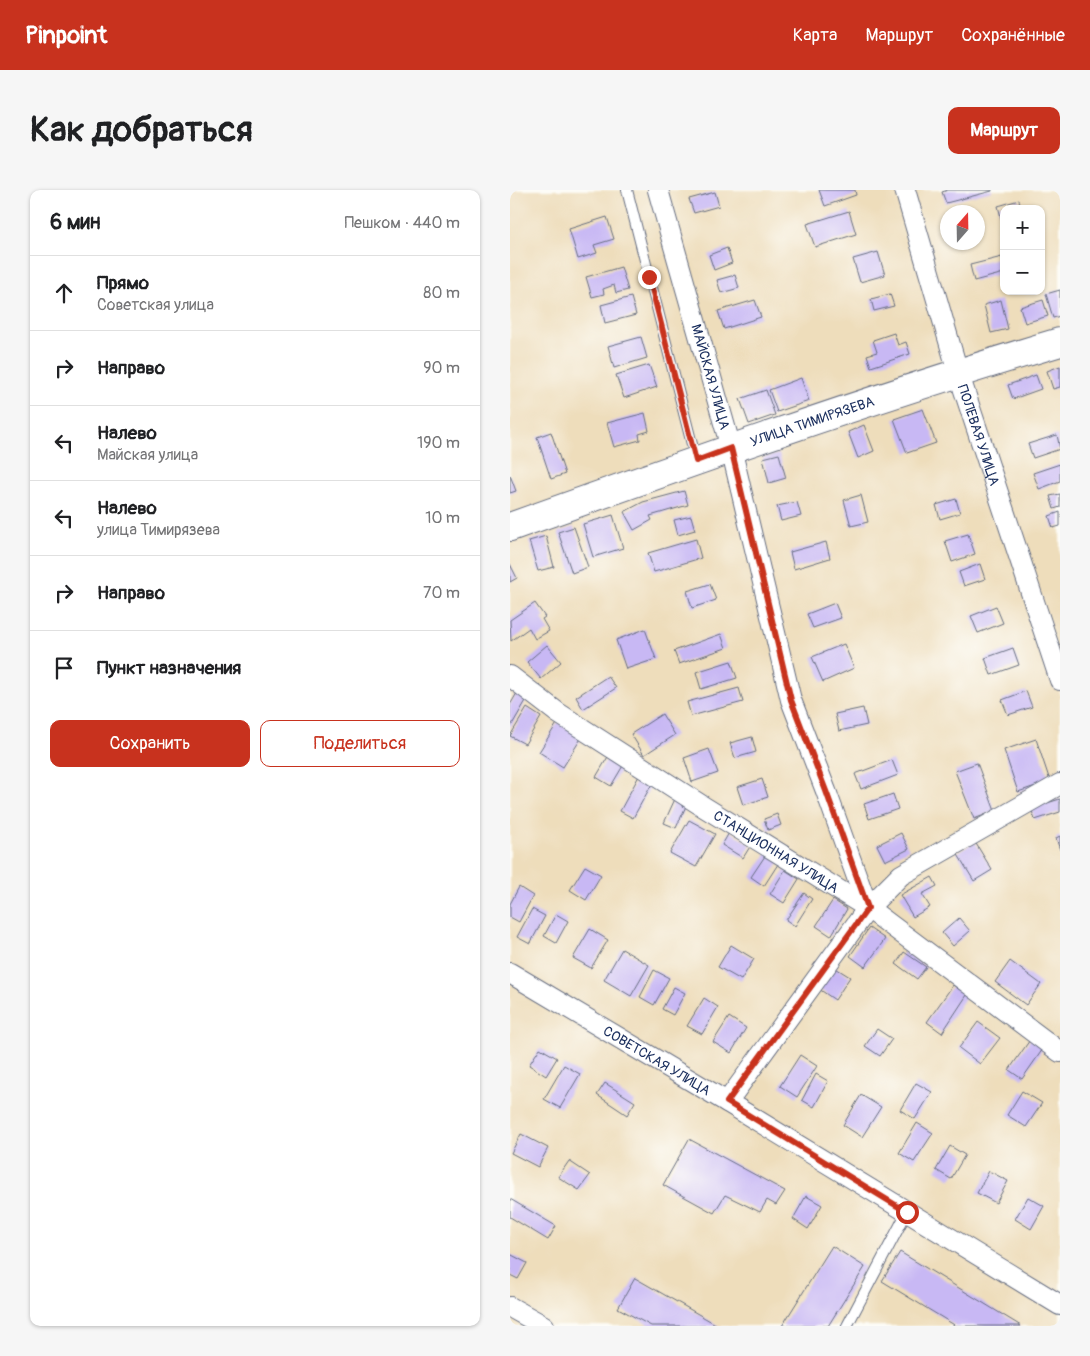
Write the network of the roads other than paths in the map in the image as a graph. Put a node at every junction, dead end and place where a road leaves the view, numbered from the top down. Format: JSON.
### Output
{"nodes":[{"id":1,"x":628,"y":190,"type":"edge"},
{"id":2,"x":658,"y":190,"type":"edge"},
{"id":3,"x":905,"y":190,"type":"edge"},
{"id":4,"x":1060,"y":342,"type":"edge"},
{"id":5,"x":958,"y":372,"type":"junction"},
{"id":6,"x":731,"y":448,"type":"junction"},
{"id":7,"x":696,"y":461,"type":"junction"},
{"id":8,"x":510,"y":527,"type":"edge"},
{"id":9,"x":510,"y":676,"type":"edge"},
{"id":10,"x":1060,"y":680,"type":"edge"},
{"id":11,"x":1060,"y":784,"type":"edge"},
{"id":12,"x":868,"y":908,"type":"junction"},
{"id":13,"x":510,"y":973,"type":"edge"},
{"id":14,"x":1060,"y":1052,"type":"edge"},
{"id":15,"x":727,"y":1102,"type":"junction"},
{"id":16,"x":907,"y":1212,"type":"junction"},
{"id":17,"x":1060,"y":1305,"type":"edge"},
{"id":18,"x":510,"y":1307,"type":"edge"},
{"id":19,"x":544,"y":1326,"type":"edge"},
{"id":20,"x":847,"y":1326,"type":"edge"}],
"edges":[{"from":1,"to":7,"type":"lane"},
{"from":2,"to":6,"type":"street","name":"МАЙСКАЯ УЛИЦА"},
{"from":3,"to":5,"type":"street","name":"ПОЛЕВАЯ УЛИЦА"},
{"from":4,"to":5,"type":"main road","name":"УЛИЦА ТИМИРЯЗЕВА"},
{"from":5,"to":6,"type":"main road","name":"УЛИЦА ТИМИРЯЗЕВА"},
{"from":5,"to":10,"type":"street","name":"ПОЛЕВАЯ УЛИЦА"},
{"from":6,"to":7,"type":"main road","name":"УЛИЦА ТИМИРЯЗЕВА"},
{"from":6,"to":12,"type":"street","name":"МАЙСКАЯ УЛИЦА"},
{"from":7,"to":8,"type":"main road","name":"УЛИЦА ТИМИРЯЗЕВА"},
{"from":9,"to":12,"type":"street","name":"СТАНЦИОННАЯ УЛИЦА"},
{"from":11,"to":12,"type":"street"},
{"from":12,"to":14,"type":"street","name":"СТАНЦИОННАЯ УЛИЦА"},
{"from":12,"to":15,"type":"street"},
{"from":13,"to":15,"type":"street","name":"СОВЕТСКАЯ УЛИЦА"},
{"from":15,"to":16,"type":"street","name":"СОВЕТСКАЯ УЛИЦА"},
{"from":16,"to":17,"type":"street","name":"СОВЕТСКАЯ УЛИЦА"},
{"from":16,"to":20,"type":"lane"},
{"from":18,"to":19,"type":"street"}]}
